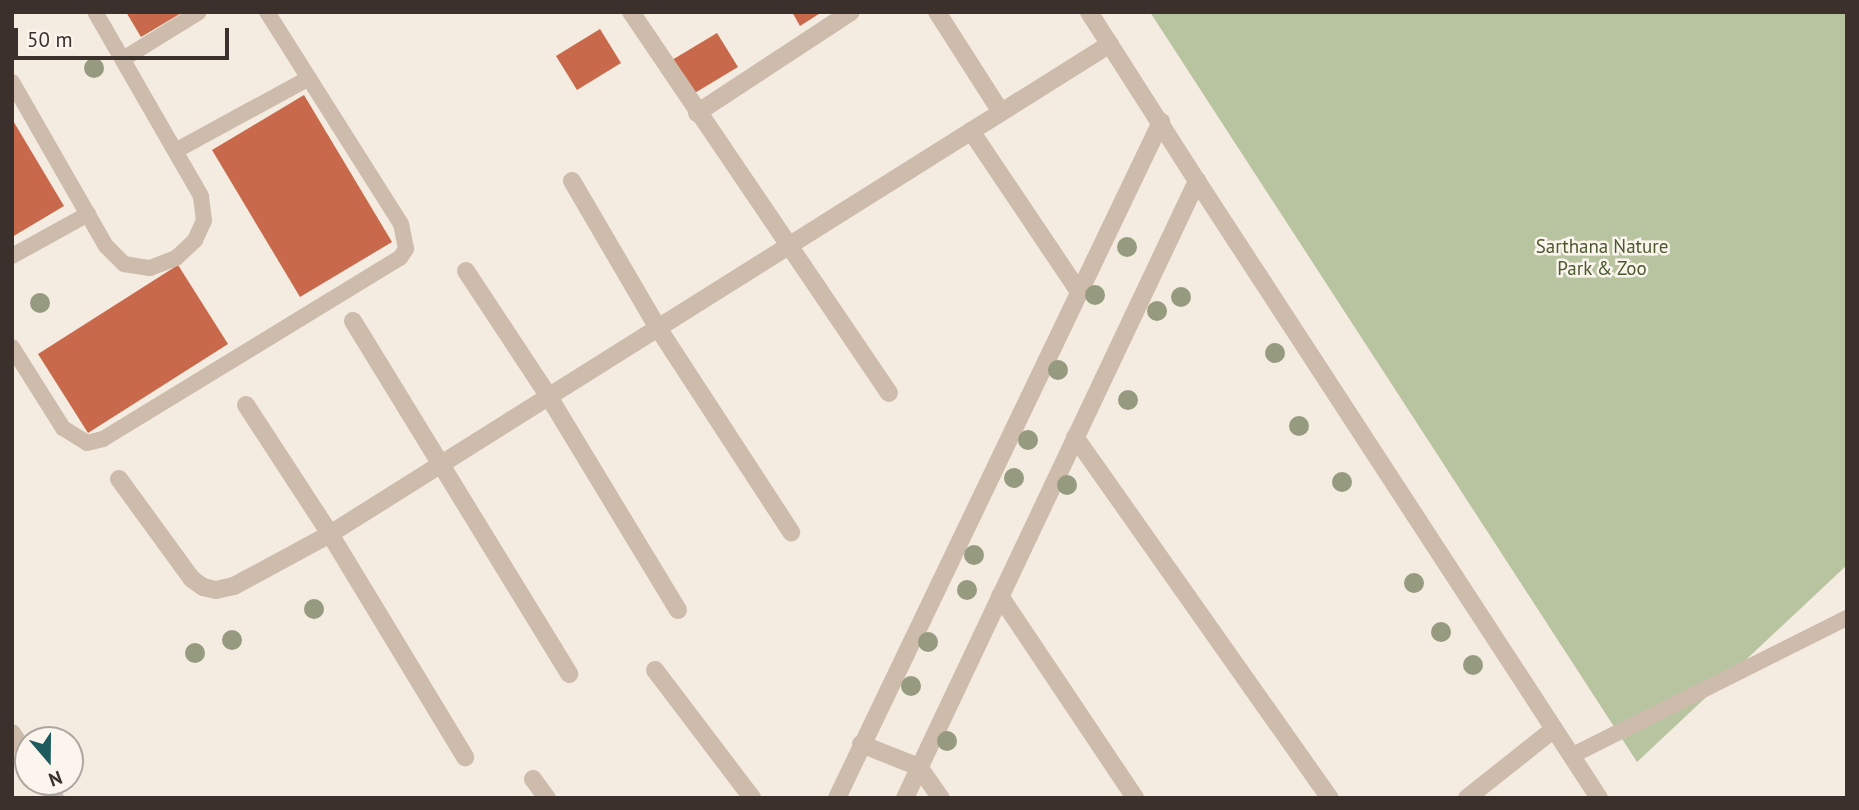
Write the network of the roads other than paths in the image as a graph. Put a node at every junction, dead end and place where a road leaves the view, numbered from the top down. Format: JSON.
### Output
{"nodes":[{"id":1,"x":95,"y":12,"type":"edge"},
{"id":2,"x":199,"y":12,"type":"edge"},
{"id":3,"x":267,"y":12,"type":"edge"},
{"id":4,"x":631,"y":12,"type":"edge"},
{"id":5,"x":850,"y":12,"type":"edge"},
{"id":6,"x":937,"y":12,"type":"edge"},
{"id":7,"x":1089,"y":12,"type":"edge"},
{"id":8,"x":1110,"y":44,"type":"junction"},
{"id":9,"x":122,"y":59,"type":"junction"},
{"id":10,"x":309,"y":78,"type":"junction"},
{"id":11,"x":12,"y":82,"type":"edge"},
{"id":12,"x":1001,"y":112,"type":"junction"},
{"id":13,"x":697,"y":113,"type":"junction"},
{"id":14,"x":1161,"y":122,"type":"junction"},
{"id":15,"x":971,"y":131,"type":"junction"},
{"id":16,"x":177,"y":150,"type":"junction"},
{"id":17,"x":572,"y":181,"type":"dead end"},
{"id":18,"x":1197,"y":181,"type":"junction"},
{"id":19,"x":88,"y":214,"type":"junction"},
{"id":20,"x":791,"y":245,"type":"junction"},
{"id":21,"x":12,"y":256,"type":"edge"},
{"id":22,"x":466,"y":271,"type":"dead end"},
{"id":23,"x":1079,"y":292,"type":"junction"},
{"id":24,"x":353,"y":321,"type":"dead end"},
{"id":25,"x":658,"y":328,"type":"junction"},
{"id":26,"x":12,"y":348,"type":"edge"},
{"id":27,"x":889,"y":393,"type":"dead end"},
{"id":28,"x":549,"y":397,"type":"junction"},
{"id":29,"x":246,"y":405,"type":"dead end"},
{"id":30,"x":1075,"y":437,"type":"junction"},
{"id":31,"x":439,"y":466,"type":"junction"},
{"id":32,"x":119,"y":479,"type":"dead end"},
{"id":33,"x":790,"y":532,"type":"dead end"},
{"id":34,"x":330,"y":534,"type":"junction"},
{"id":35,"x":1000,"y":596,"type":"junction"},
{"id":36,"x":678,"y":610,"type":"dead end"},
{"id":37,"x":1847,"y":618,"type":"edge"},
{"id":38,"x":655,"y":670,"type":"dead end"},
{"id":39,"x":569,"y":674,"type":"dead end"},
{"id":40,"x":1554,"y":729,"type":"junction"},
{"id":41,"x":861,"y":744,"type":"junction"},
{"id":42,"x":1571,"y":756,"type":"junction"},
{"id":43,"x":465,"y":757,"type":"dead end"},
{"id":44,"x":919,"y":767,"type":"junction"},
{"id":45,"x":533,"y":779,"type":"dead end"},
{"id":46,"x":547,"y":798,"type":"edge"},
{"id":47,"x":752,"y":798,"type":"edge"},
{"id":48,"x":837,"y":798,"type":"edge"},
{"id":49,"x":905,"y":798,"type":"edge"},
{"id":50,"x":941,"y":798,"type":"edge"},
{"id":51,"x":1135,"y":798,"type":"edge"},
{"id":52,"x":1330,"y":798,"type":"edge"},
{"id":53,"x":1467,"y":798,"type":"edge"},
{"id":54,"x":1599,"y":798,"type":"edge"}],
"edges":[{"from":1,"to":9,"type":"lane"},
{"from":2,"to":9,"type":"lane"},
{"from":3,"to":10,"type":"lane"},
{"from":4,"to":13,"type":"street"},
{"from":5,"to":13,"type":"street"},
{"from":6,"to":12,"type":"street"},
{"from":7,"to":8,"type":"street"},
{"from":8,"to":12,"type":"street"},
{"from":8,"to":14,"type":"street"},
{"from":9,"to":16,"type":"lane"},
{"from":10,"to":16,"type":"lane"},
{"from":10,"to":26,"type":"lane"},
{"from":11,"to":19,"type":"lane"},
{"from":12,"to":15,"type":"street"},
{"from":13,"to":20,"type":"street"},
{"from":14,"to":18,"type":"street"},
{"from":14,"to":23,"type":"street"},
{"from":15,"to":20,"type":"street"},
{"from":15,"to":23,"type":"street"},
{"from":16,"to":19,"type":"lane"},
{"from":17,"to":25,"type":"street"},
{"from":18,"to":30,"type":"street"},
{"from":18,"to":40,"type":"street"},
{"from":19,"to":21,"type":"lane"},
{"from":20,"to":25,"type":"street"},
{"from":20,"to":27,"type":"street"},
{"from":22,"to":28,"type":"street"},
{"from":23,"to":41,"type":"street"},
{"from":24,"to":31,"type":"street"},
{"from":25,"to":28,"type":"street"},
{"from":25,"to":33,"type":"street"},
{"from":28,"to":31,"type":"street"},
{"from":28,"to":36,"type":"street"},
{"from":29,"to":34,"type":"street"},
{"from":30,"to":35,"type":"street"},
{"from":30,"to":52,"type":"street"},
{"from":31,"to":34,"type":"street"},
{"from":31,"to":39,"type":"street"},
{"from":32,"to":34,"type":"street"},
{"from":34,"to":43,"type":"street"},
{"from":35,"to":44,"type":"street"},
{"from":35,"to":51,"type":"street"},
{"from":37,"to":42,"type":"lane"},
{"from":38,"to":47,"type":"street"},
{"from":40,"to":42,"type":"street"},
{"from":40,"to":53,"type":"street"},
{"from":41,"to":44,"type":"street"},
{"from":41,"to":48,"type":"street"},
{"from":42,"to":54,"type":"street"},
{"from":44,"to":49,"type":"street"},
{"from":44,"to":50,"type":"street"},
{"from":45,"to":46,"type":"street"}]}
